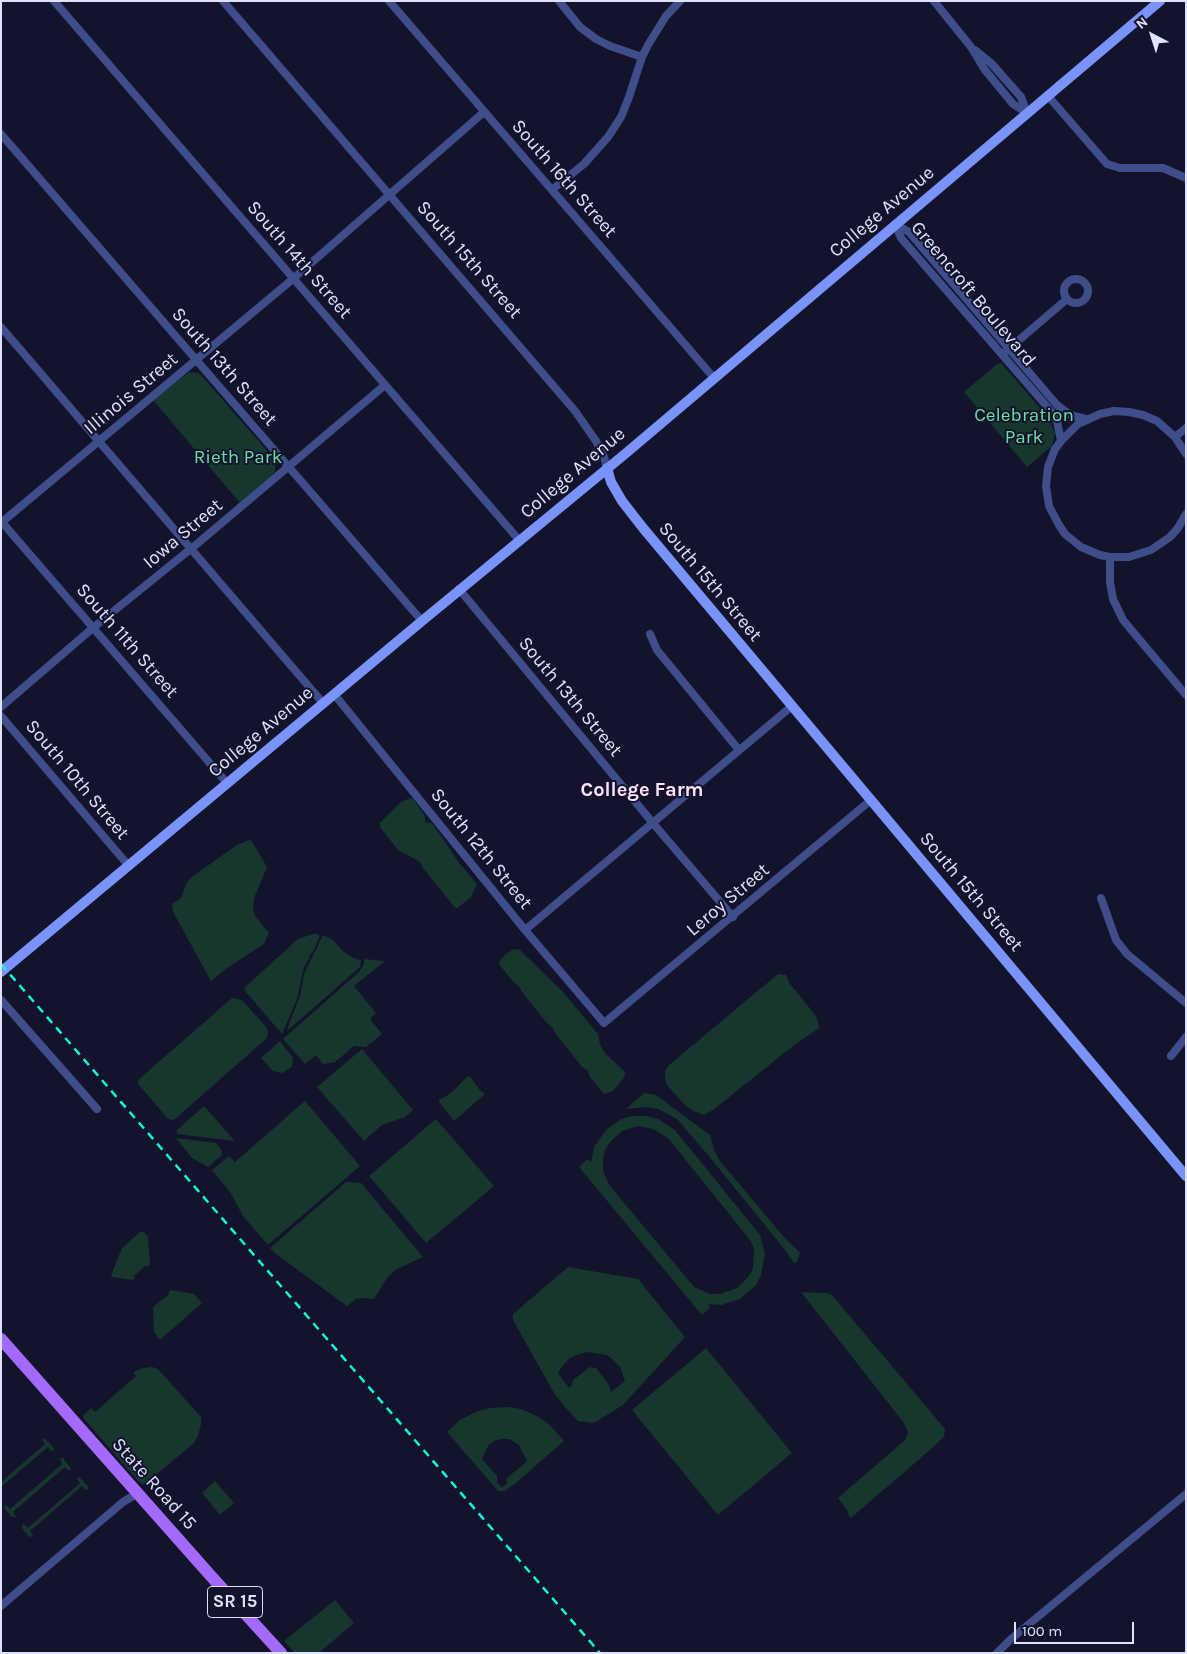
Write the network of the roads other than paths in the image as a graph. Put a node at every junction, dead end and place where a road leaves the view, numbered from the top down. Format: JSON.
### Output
{"nodes":[{"id":1,"x":54,"y":1,"type":"edge"},
{"id":2,"x":223,"y":1,"type":"edge"},
{"id":3,"x":389,"y":1,"type":"edge"},
{"id":4,"x":559,"y":1,"type":"edge"},
{"id":5,"x":680,"y":1,"type":"edge"},
{"id":6,"x":934,"y":1,"type":"edge"},
{"id":7,"x":1160,"y":1,"type":"edge"},
{"id":8,"x":642,"y":56,"type":"junction"},
{"id":9,"x":1048,"y":96,"type":"junction"},
{"id":10,"x":484,"y":112,"type":"junction"},
{"id":11,"x":1028,"y":113,"type":"junction"},
{"id":12,"x":1,"y":134,"type":"edge"},
{"id":13,"x":1186,"y":178,"type":"edge"},
{"id":14,"x":553,"y":189,"type":"junction"},
{"id":15,"x":390,"y":194,"type":"junction"},
{"id":16,"x":895,"y":224,"type":"junction"},
{"id":17,"x":294,"y":278,"type":"junction"},
{"id":18,"x":1067,"y":299,"type":"dead end"},
{"id":19,"x":1,"y":328,"type":"edge"},
{"id":20,"x":9,"y":337,"type":"junction"},
{"id":21,"x":1,"y":343,"type":"edge"},
{"id":22,"x":1009,"y":349,"type":"junction"},
{"id":23,"x":1002,"y":355,"type":"junction"},
{"id":24,"x":197,"y":360,"type":"junction"},
{"id":25,"x":714,"y":378,"type":"junction"},
{"id":26,"x":385,"y":385,"type":"junction"},
{"id":27,"x":1086,"y":419,"type":"junction"},
{"id":28,"x":1186,"y":428,"type":"edge"},
{"id":29,"x":1175,"y":437,"type":"junction"},
{"id":30,"x":1060,"y":441,"type":"junction"},
{"id":31,"x":100,"y":442,"type":"junction"},
{"id":32,"x":1186,"y":454,"type":"edge"},
{"id":33,"x":288,"y":467,"type":"junction"},
{"id":34,"x":607,"y":468,"type":"junction"},
{"id":35,"x":1186,"y":514,"type":"edge"},
{"id":36,"x":2,"y":522,"type":"edge"},
{"id":37,"x":520,"y":540,"type":"junction"},
{"id":38,"x":191,"y":549,"type":"junction"},
{"id":39,"x":1110,"y":557,"type":"junction"},
{"id":40,"x":459,"y":589,"type":"junction"},
{"id":41,"x":422,"y":620,"type":"junction"},
{"id":42,"x":94,"y":627,"type":"junction"},
{"id":43,"x":650,"y":634,"type":"dead end"},
{"id":44,"x":334,"y":694,"type":"junction"},
{"id":45,"x":1186,"y":695,"type":"edge"},
{"id":46,"x":323,"y":703,"type":"junction"},
{"id":47,"x":792,"y":706,"type":"junction"},
{"id":48,"x":1,"y":707,"type":"edge"},
{"id":49,"x":1,"y":716,"type":"edge"},
{"id":50,"x":739,"y":750,"type":"junction"},
{"id":51,"x":228,"y":783,"type":"junction"},
{"id":52,"x":871,"y":800,"type":"junction"},
{"id":53,"x":652,"y":822,"type":"junction"},
{"id":54,"x":128,"y":865,"type":"junction"},
{"id":55,"x":1101,"y":898,"type":"dead end"},
{"id":56,"x":733,"y":917,"type":"junction"},
{"id":57,"x":524,"y":930,"type":"junction"},
{"id":58,"x":2,"y":970,"type":"edge"},
{"id":59,"x":1,"y":1000,"type":"edge"},
{"id":60,"x":1186,"y":1002,"type":"edge"},
{"id":61,"x":604,"y":1024,"type":"joint"},
{"id":62,"x":1186,"y":1037,"type":"edge"},
{"id":63,"x":1171,"y":1056,"type":"dead end"},
{"id":64,"x":97,"y":1109,"type":"dead end"},
{"id":65,"x":1186,"y":1176,"type":"edge"},
{"id":66,"x":1,"y":1339,"type":"edge"},
{"id":67,"x":138,"y":1493,"type":"junction"},
{"id":68,"x":1186,"y":1494,"type":"edge"},
{"id":69,"x":1,"y":1606,"type":"edge"},
{"id":70,"x":278,"y":1652,"type":"edge"},
{"id":71,"x":997,"y":1653,"type":"edge"}],
"edges":[{"from":1,"to":17,"type":"street","name":"South 14th Street"},
{"from":2,"to":15,"type":"street","name":"South 15th Street"},
{"from":3,"to":10,"type":"street","name":"South 16th Street"},
{"from":4,"to":8,"type":"street"},
{"from":5,"to":8,"type":"street"},
{"from":6,"to":11,"type":"street"},
{"from":7,"to":9,"type":"main road","name":"College Avenue"},
{"from":8,"to":14,"type":"street"},
{"from":9,"to":11,"type":"main road","name":"College Avenue"},
{"from":9,"to":13,"type":"street"},
{"from":10,"to":14,"type":"street","name":"South 16th Street"},
{"from":10,"to":15,"type":"street","name":"Illinois Street"},
{"from":11,"to":16,"type":"main road","name":"College Avenue"},
{"from":12,"to":24,"type":"street","name":"South 13th Street"},
{"from":14,"to":25,"type":"street","name":"South 16th Street"},
{"from":15,"to":17,"type":"street","name":"Illinois Street"},
{"from":15,"to":34,"type":"street","name":"South 15th Street"},
{"from":16,"to":22,"type":"street","name":"Greencroft Boulevard"},
{"from":16,"to":23,"type":"street","name":"Greencroft Boulevard"},
{"from":16,"to":25,"type":"main road","name":"College Avenue"},
{"from":17,"to":24,"type":"street","name":"Illinois Street"},
{"from":17,"to":26,"type":"street","name":"South 14th Street"},
{"from":18,"to":22,"type":"street"},
{"from":19,"to":20,"type":"street"},
{"from":20,"to":21,"type":"street"},
{"from":20,"to":31,"type":"street"},
{"from":22,"to":23,"type":"street"},
{"from":22,"to":27,"type":"street","name":"Greencroft Boulevard"},
{"from":23,"to":30,"type":"street","name":"Greencroft Boulevard"},
{"from":24,"to":31,"type":"street","name":"Illinois Street"},
{"from":24,"to":33,"type":"street","name":"South 13th Street"},
{"from":25,"to":34,"type":"main road","name":"College Avenue"},
{"from":26,"to":33,"type":"street","name":"Iowa Street"},
{"from":26,"to":37,"type":"street","name":"South 14th Street"},
{"from":27,"to":29,"type":"street"},
{"from":27,"to":30,"type":"street"},
{"from":28,"to":29,"type":"street"},
{"from":29,"to":32,"type":"street"},
{"from":30,"to":39,"type":"street"},
{"from":31,"to":36,"type":"street","name":"Illinois Street"},
{"from":31,"to":38,"type":"street"},
{"from":33,"to":38,"type":"street","name":"Iowa Street"},
{"from":33,"to":41,"type":"street","name":"South 13th Street"},
{"from":34,"to":37,"type":"main road","name":"College Avenue"},
{"from":34,"to":47,"type":"main road","name":"South 15th Street"},
{"from":35,"to":39,"type":"street"},
{"from":36,"to":42,"type":"street","name":"South 11th Street"},
{"from":37,"to":40,"type":"main road","name":"College Avenue"},
{"from":38,"to":42,"type":"street","name":"Iowa Street"},
{"from":38,"to":46,"type":"street"},
{"from":39,"to":45,"type":"street"},
{"from":40,"to":41,"type":"main road","name":"College Avenue"},
{"from":40,"to":53,"type":"street","name":"South 13th Street"},
{"from":41,"to":44,"type":"main road","name":"College Avenue"},
{"from":42,"to":48,"type":"street","name":"Iowa Street"},
{"from":42,"to":51,"type":"street","name":"South 11th Street"},
{"from":43,"to":50,"type":"street"},
{"from":44,"to":46,"type":"main road","name":"College Avenue"},
{"from":44,"to":57,"type":"street","name":"South 12th Street"},
{"from":46,"to":51,"type":"main road","name":"College Avenue"},
{"from":47,"to":50,"type":"street"},
{"from":47,"to":52,"type":"main road","name":"South 15th Street"},
{"from":49,"to":54,"type":"street","name":"South 10th Street"},
{"from":50,"to":53,"type":"street"},
{"from":51,"to":54,"type":"main road","name":"College Avenue"},
{"from":52,"to":56,"type":"street","name":"Leroy Street"},
{"from":52,"to":65,"type":"main road","name":"South 15th Street"},
{"from":53,"to":56,"type":"street","name":"South 13th Street"},
{"from":53,"to":57,"type":"street"},
{"from":54,"to":58,"type":"main road","name":"College Avenue"},
{"from":55,"to":60,"type":"street"},
{"from":56,"to":61,"type":"street","name":"Leroy Street"},
{"from":57,"to":61,"type":"street","name":"South 12th Street"},
{"from":59,"to":64,"type":"street"},
{"from":62,"to":63,"type":"street"},
{"from":66,"to":67,"type":"main road","name":"State Road 15","number":"SR 15"},
{"from":67,"to":69,"type":"street"},
{"from":67,"to":70,"type":"main road","name":"State Road 15","number":"SR 15"},
{"from":68,"to":71,"type":"street"}]}
